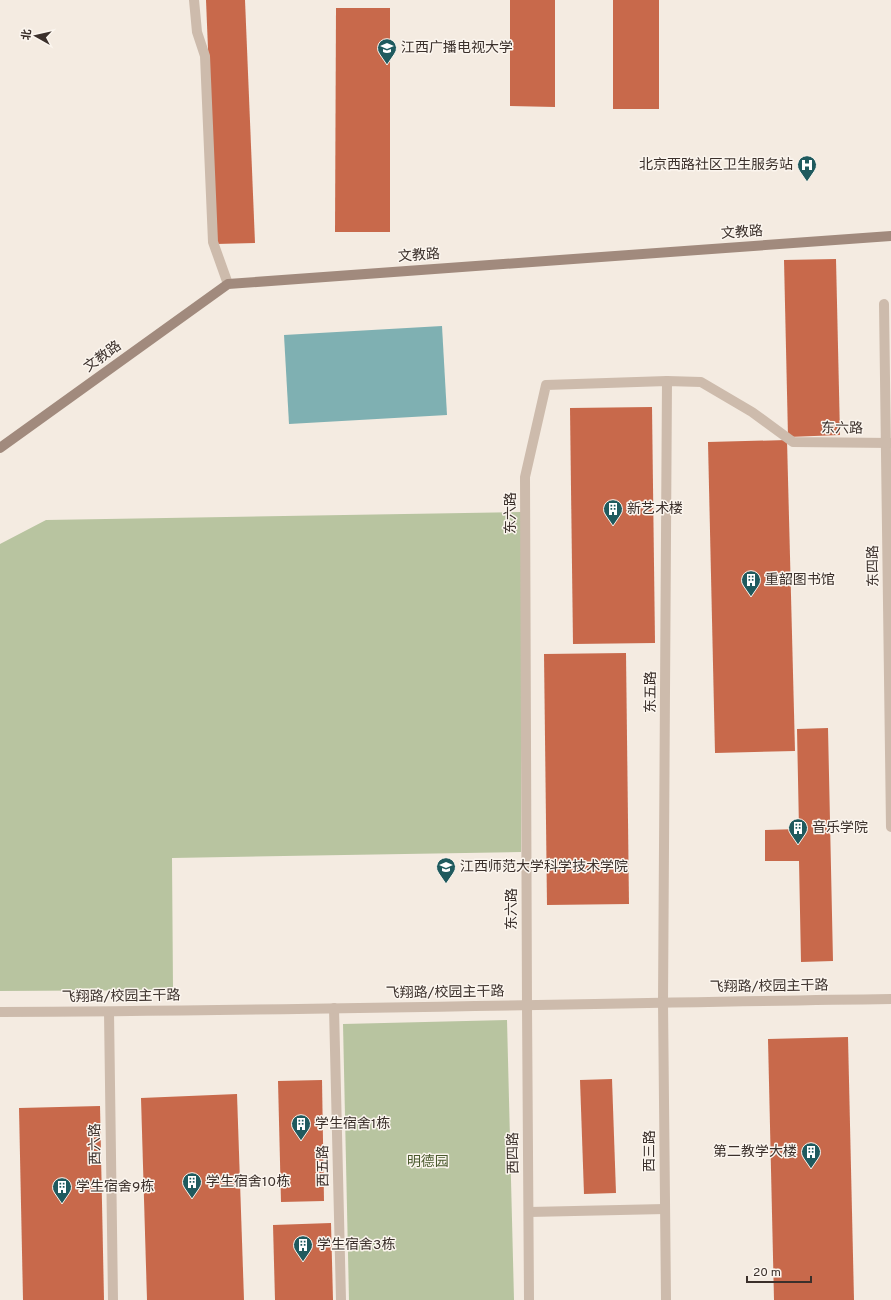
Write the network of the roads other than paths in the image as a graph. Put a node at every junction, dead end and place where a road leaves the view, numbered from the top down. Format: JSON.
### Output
{"nodes":[{"id":1,"x":194,"y":0,"type":"edge"},
{"id":2,"x":891,"y":236,"type":"edge"},
{"id":3,"x":228,"y":284,"type":"junction"},
{"id":4,"x":884,"y":304,"type":"dead end"},
{"id":5,"x":667,"y":381,"type":"junction"},
{"id":6,"x":888,"y":443,"type":"edge"},
{"id":7,"x":0,"y":448,"type":"edge"},
{"id":8,"x":889,"y":524,"type":"edge"},
{"id":9,"x":891,"y":827,"type":"edge"},
{"id":10,"x":891,"y":999,"type":"edge"},
{"id":11,"x":663,"y":1002,"type":"junction"},
{"id":12,"x":527,"y":1006,"type":"junction"},
{"id":13,"x":334,"y":1008,"type":"junction"},
{"id":14,"x":0,"y":1012,"type":"edge"},
{"id":15,"x":108,"y":1012,"type":"junction"},
{"id":16,"x":665,"y":1209,"type":"junction"},
{"id":17,"x":529,"y":1212,"type":"junction"},
{"id":18,"x":113,"y":1300,"type":"edge"},
{"id":19,"x":341,"y":1300,"type":"edge"},
{"id":20,"x":529,"y":1300,"type":"edge"},
{"id":21,"x":666,"y":1300,"type":"edge"}],
"edges":[{"from":1,"to":3,"type":"street"},
{"from":2,"to":3,"type":"street","name":"文教路"},
{"from":3,"to":7,"type":"street","name":"文教路"},
{"from":4,"to":6,"type":"street","name":"东四路"},
{"from":5,"to":6,"type":"street","name":"东六路"},
{"from":5,"to":11,"type":"street","name":"东五路"},
{"from":5,"to":12,"type":"street","name":"东六路"},
{"from":6,"to":8,"type":"street","name":"东四路"},
{"from":8,"to":9,"type":"street","name":"东四路"},
{"from":10,"to":11,"type":"street","name":"飞翔路/校园主干路"},
{"from":11,"to":12,"type":"street","name":"飞翔路/校园主干路"},
{"from":11,"to":16,"type":"street","name":"西三路"},
{"from":12,"to":13,"type":"street","name":"飞翔路/校园主干路"},
{"from":12,"to":17,"type":"street","name":"西四路"},
{"from":13,"to":15,"type":"street","name":"飞翔路/校园主干路"},
{"from":13,"to":19,"type":"street","name":"西五路"},
{"from":14,"to":15,"type":"street","name":"飞翔路/校园主干路"},
{"from":15,"to":18,"type":"street","name":"西六路"},
{"from":16,"to":17,"type":"street"},
{"from":16,"to":21,"type":"street","name":"西三路"},
{"from":17,"to":20,"type":"street","name":"西四路"}]}
